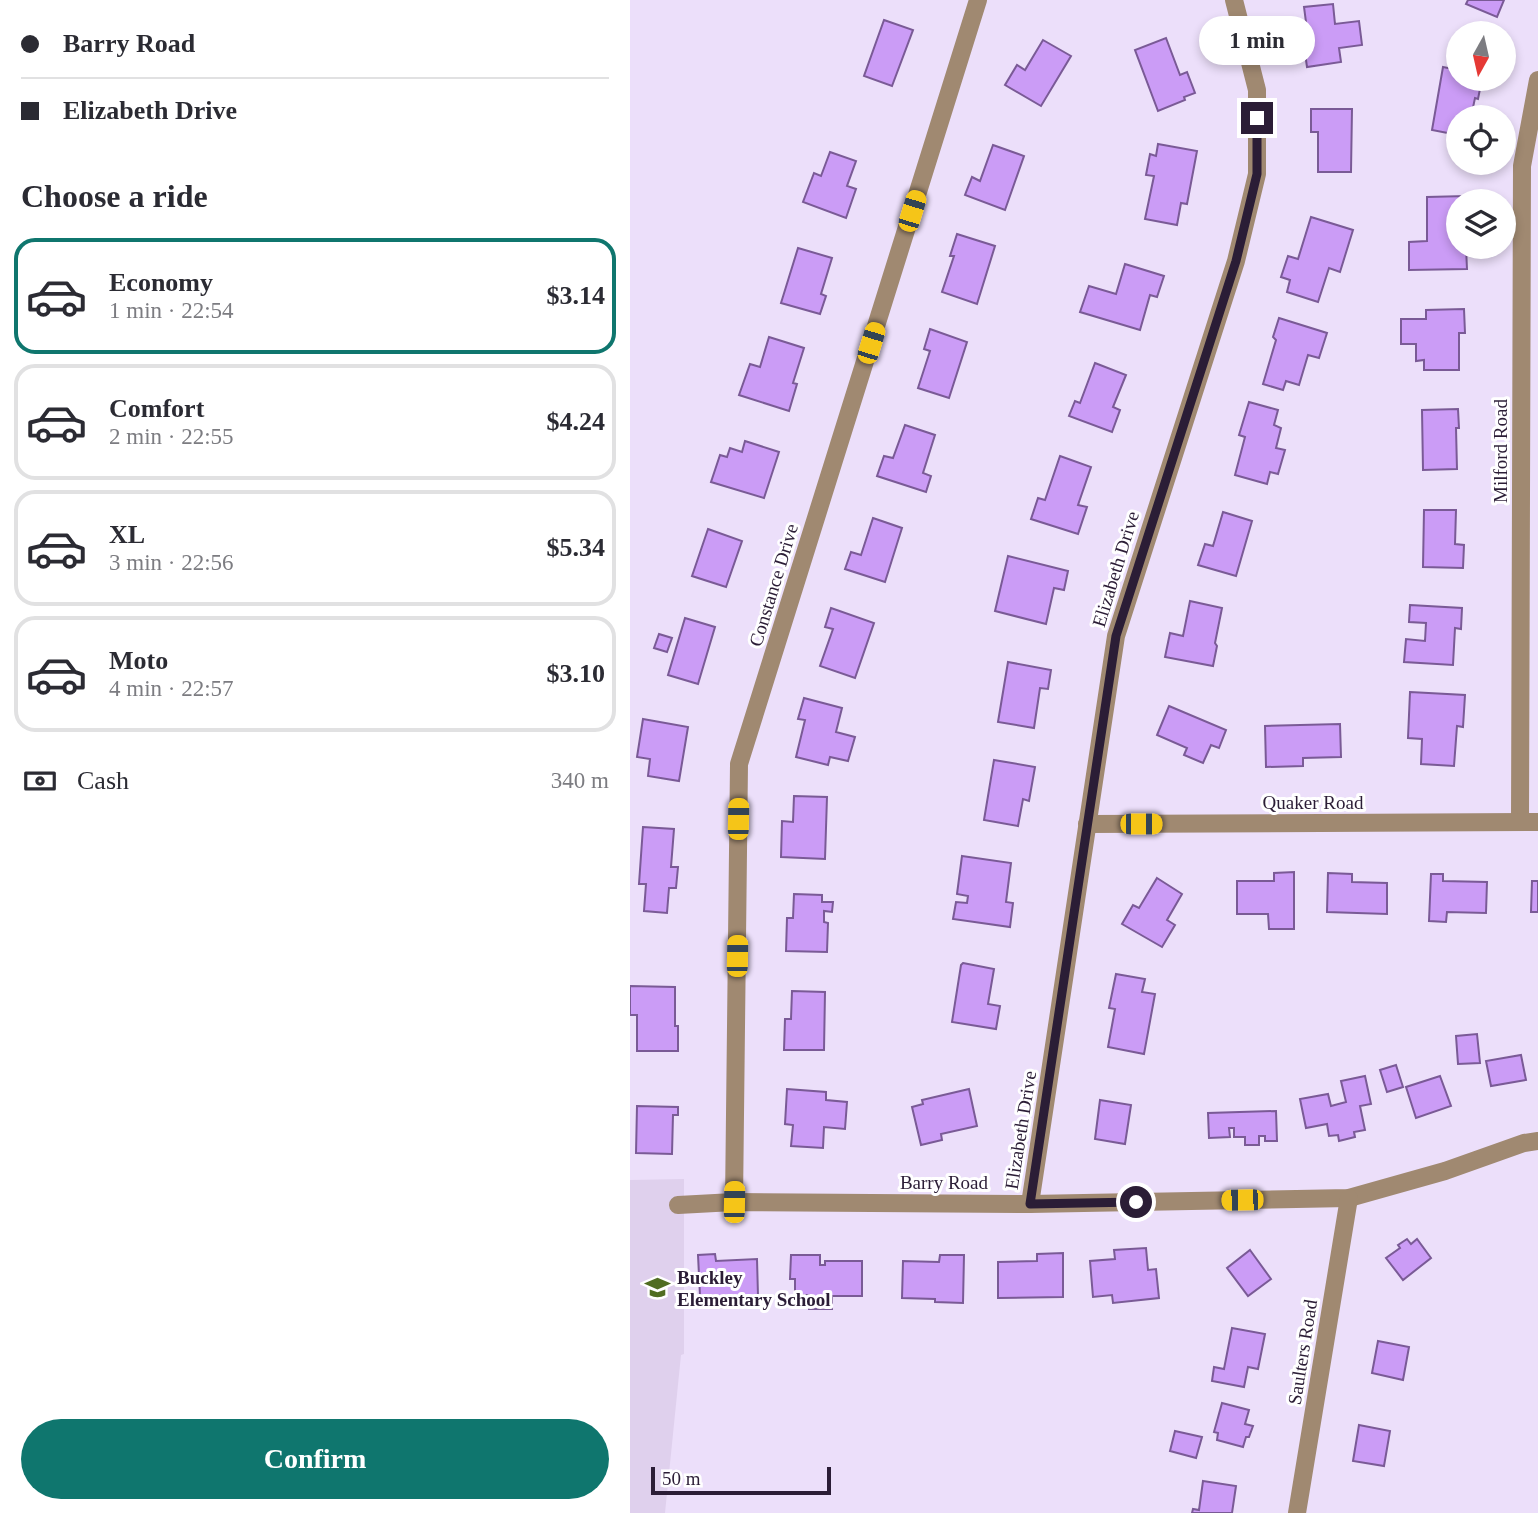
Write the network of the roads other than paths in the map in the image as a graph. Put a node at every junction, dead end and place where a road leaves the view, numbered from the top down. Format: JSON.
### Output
{"nodes":[{"id":1,"x":978,"y":0,"type":"edge"},
{"id":2,"x":1234,"y":0,"type":"edge"},
{"id":3,"x":1538,"y":80,"type":"edge"},
{"id":4,"x":1529,"y":822,"type":"edge"},
{"id":5,"x":1087,"y":824,"type":"junction"},
{"id":6,"x":1538,"y":1141,"type":"edge"},
{"id":7,"x":1349,"y":1198,"type":"junction"},
{"id":8,"x":734,"y":1202,"type":"junction"},
{"id":9,"x":1030,"y":1204,"type":"junction"},
{"id":10,"x":678,"y":1205,"type":"dead end"},
{"id":11,"x":1297,"y":1513,"type":"edge"}],
"edges":[{"from":1,"to":8,"type":"street","name":"Constance Drive"},
{"from":2,"to":5,"type":"street","name":"Elizabeth Drive"},
{"from":3,"to":4,"type":"street","name":"Milford Road"},
{"from":4,"to":5,"type":"street","name":"Quaker Road"},
{"from":5,"to":9,"type":"street","name":"Elizabeth Drive"},
{"from":6,"to":7,"type":"street","name":"Barry Road"},
{"from":7,"to":9,"type":"street","name":"Barry Road"},
{"from":7,"to":11,"type":"street","name":"Saulters Road"},
{"from":8,"to":9,"type":"street","name":"Barry Road"},
{"from":8,"to":10,"type":"street","name":"Barry Road"}]}
